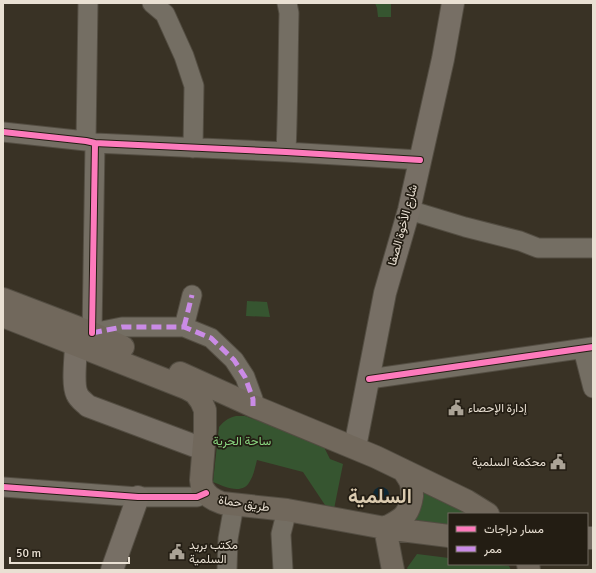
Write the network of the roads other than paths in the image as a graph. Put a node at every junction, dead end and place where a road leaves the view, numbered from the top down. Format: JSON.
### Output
{"nodes":[{"id":1,"x":88,"y":3,"type":"edge"},
{"id":2,"x":152,"y":3,"type":"edge"},
{"id":3,"x":287,"y":3,"type":"edge"},
{"id":4,"x":453,"y":3,"type":"edge"},
{"id":5,"x":3,"y":132,"type":"edge"},
{"id":6,"x":90,"y":142,"type":"junction"},
{"id":7,"x":193,"y":148,"type":"junction"},
{"id":8,"x":286,"y":152,"type":"junction"},
{"id":9,"x":420,"y":160,"type":"junction"},
{"id":10,"x":409,"y":210,"type":"junction"},
{"id":11,"x":593,"y":248,"type":"edge"},
{"id":12,"x":192,"y":295,"type":"dead end"},
{"id":13,"x":3,"y":299,"type":"edge"},
{"id":14,"x":3,"y":316,"type":"edge"},
{"id":15,"x":184,"y":327,"type":"junction"},
{"id":16,"x":84,"y":339,"type":"junction"},
{"id":17,"x":588,"y":348,"type":"edge"},
{"id":18,"x":369,"y":379,"type":"junction"},
{"id":19,"x":593,"y":388,"type":"edge"},
{"id":20,"x":245,"y":402,"type":"junction"},
{"id":21,"x":205,"y":420,"type":"junction"},
{"id":22,"x":355,"y":447,"type":"junction"},
{"id":23,"x":203,"y":449,"type":"junction"},
{"id":24,"x":403,"y":470,"type":"junction"},
{"id":25,"x":3,"y":487,"type":"edge"},
{"id":26,"x":206,"y":493,"type":"junction"},
{"id":27,"x":138,"y":497,"type":"junction"},
{"id":28,"x":234,"y":505,"type":"junction"},
{"id":29,"x":287,"y":510,"type":"junction"},
{"id":30,"x":486,"y":513,"type":"edge"},
{"id":31,"x":385,"y":528,"type":"junction"},
{"id":32,"x":448,"y":536,"type":"edge"},
{"id":33,"x":112,"y":570,"type":"edge"},
{"id":34,"x":227,"y":570,"type":"edge"},
{"id":35,"x":283,"y":570,"type":"edge"},
{"id":36,"x":393,"y":570,"type":"edge"}],
"edges":[{"from":1,"to":6,"type":"street"},
{"from":2,"to":7,"type":"street"},
{"from":3,"to":8,"type":"street"},
{"from":4,"to":9,"type":"main road","name":"شارع الأخوة الصفا"},
{"from":5,"to":6,"type":"street"},
{"from":6,"to":7,"type":"street"},
{"from":6,"to":16,"type":"street"},
{"from":7,"to":8,"type":"street"},
{"from":8,"to":9,"type":"street"},
{"from":9,"to":10,"type":"main road","name":"شارع الأخوة الصفا"},
{"from":10,"to":11,"type":"street"},
{"from":10,"to":18,"type":"main road","name":"شارع الأخوة الصفا"},
{"from":12,"to":15,"type":"street"},
{"from":13,"to":16,"type":"main road","name":"طريق حماة"},
{"from":14,"to":16,"type":"main road","name":"طريق حماة"},
{"from":15,"to":16,"type":"street"},
{"from":15,"to":20,"type":"street"},
{"from":16,"to":20,"type":"main road","name":"طريق حماة"},
{"from":16,"to":21,"type":"main road","name":"طريق حماة"},
{"from":16,"to":23,"type":"main road"},
{"from":17,"to":18,"type":"street"},
{"from":17,"to":19,"type":"street"},
{"from":18,"to":22,"type":"main road","name":"شارع الأخوة الصفا"},
{"from":20,"to":21,"type":"main road"},
{"from":20,"to":22,"type":"main road","name":"طريق حماة"},
{"from":21,"to":23,"type":"main road","name":"طريق حماة"},
{"from":22,"to":24,"type":"main road","name":"طريق حماة"},
{"from":23,"to":26,"type":"main road","name":"طريق حماة"},
{"from":24,"to":30,"type":"main road","name":"طريق حماة"},
{"from":24,"to":31,"type":"main road"},
{"from":25,"to":27,"type":"street"},
{"from":26,"to":27,"type":"street"},
{"from":26,"to":28,"type":"main road","name":"طريق حماة"},
{"from":27,"to":33,"type":"main road"},
{"from":28,"to":29,"type":"main road","name":"طريق حماة"},
{"from":28,"to":34,"type":"street"},
{"from":29,"to":31,"type":"main road","name":"طريق حماة"},
{"from":29,"to":35,"type":"street"},
{"from":31,"to":32,"type":"main road","name":"طريق حماة"},
{"from":31,"to":36,"type":"main road"}]}
